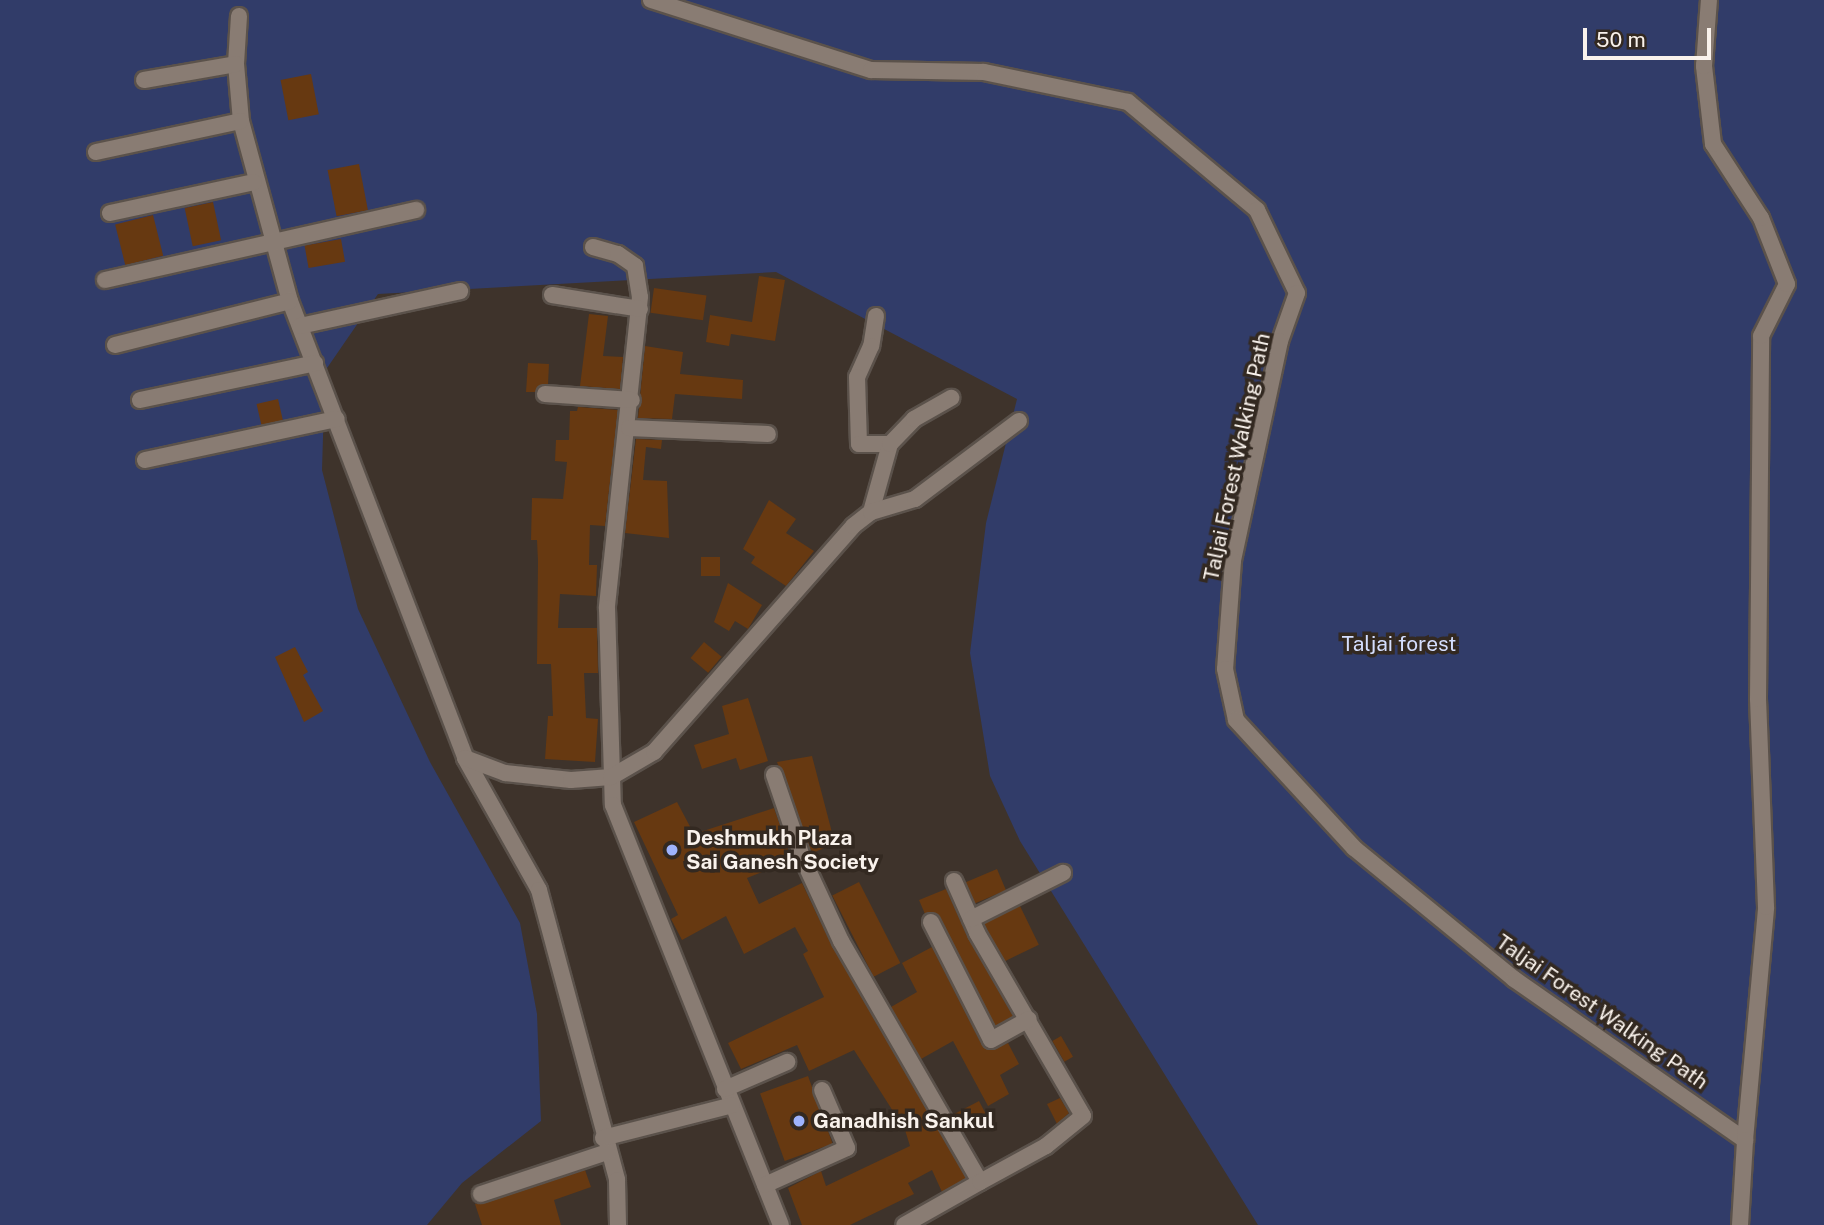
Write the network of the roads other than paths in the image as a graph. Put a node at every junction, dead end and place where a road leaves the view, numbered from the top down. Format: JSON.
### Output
{"nodes":[{"id":1,"x":651,"y":0,"type":"edge"},
{"id":2,"x":1709,"y":0,"type":"edge"},
{"id":3,"x":239,"y":16,"type":"dead end"},
{"id":4,"x":236,"y":64,"type":"junction"},
{"id":5,"x":144,"y":80,"type":"dead end"},
{"id":6,"x":241,"y":121,"type":"junction"},
{"id":7,"x":96,"y":152,"type":"dead end"},
{"id":8,"x":254,"y":182,"type":"junction"},
{"id":9,"x":416,"y":210,"type":"dead end"},
{"id":10,"x":110,"y":213,"type":"dead end"},
{"id":11,"x":272,"y":240,"type":"junction"},
{"id":12,"x":593,"y":247,"type":"dead end"},
{"id":13,"x":105,"y":280,"type":"dead end"},
{"id":14,"x":460,"y":291,"type":"dead end"},
{"id":15,"x":552,"y":295,"type":"dead end"},
{"id":16,"x":290,"y":301,"type":"junction"},
{"id":17,"x":640,"y":309,"type":"junction"},
{"id":18,"x":876,"y":316,"type":"dead end"},
{"id":19,"x":300,"y":326,"type":"junction"},
{"id":20,"x":115,"y":345,"type":"dead end"},
{"id":21,"x":315,"y":363,"type":"junction"},
{"id":22,"x":545,"y":394,"type":"dead end"},
{"id":23,"x":951,"y":398,"type":"dead end"},
{"id":24,"x":140,"y":400,"type":"dead end"},
{"id":25,"x":632,"y":400,"type":"junction"},
{"id":26,"x":337,"y":419,"type":"junction"},
{"id":27,"x":1019,"y":421,"type":"dead end"},
{"id":28,"x":629,"y":428,"type":"junction"},
{"id":29,"x":768,"y":434,"type":"dead end"},
{"id":30,"x":890,"y":444,"type":"junction"},
{"id":31,"x":145,"y":460,"type":"dead end"},
{"id":32,"x":871,"y":512,"type":"junction"},
{"id":33,"x":465,"y":758,"type":"junction"},
{"id":34,"x":774,"y":775,"type":"dead end"},
{"id":35,"x":611,"y":777,"type":"junction"},
{"id":36,"x":1063,"y":873,"type":"dead end"},
{"id":37,"x":954,"y":881,"type":"dead end"},
{"id":38,"x":971,"y":919,"type":"junction"},
{"id":39,"x":931,"y":922,"type":"dead end"},
{"id":40,"x":1029,"y":1019,"type":"junction"},
{"id":41,"x":787,"y":1062,"type":"dead end"},
{"id":42,"x":726,"y":1089,"type":"junction"},
{"id":43,"x":822,"y":1090,"type":"dead end"},
{"id":44,"x":719,"y":1110,"type":"junction"},
{"id":45,"x":1745,"y":1140,"type":"junction"},
{"id":46,"x":605,"y":1145,"type":"junction"},
{"id":47,"x":980,"y":1182,"type":"junction"},
{"id":48,"x":765,"y":1185,"type":"junction"},
{"id":49,"x":481,"y":1194,"type":"dead end"},
{"id":50,"x":618,"y":1225,"type":"edge"},
{"id":51,"x":780,"y":1225,"type":"edge"},
{"id":52,"x":904,"y":1225,"type":"edge"},
{"id":53,"x":1740,"y":1225,"type":"edge"}],
"edges":[{"from":1,"to":45,"type":"street","name":"Taljai Forest Walking Path"},
{"from":2,"to":45,"type":"street"},
{"from":3,"to":4,"type":"street"},
{"from":4,"to":5,"type":"street"},
{"from":4,"to":6,"type":"street"},
{"from":6,"to":7,"type":"street"},
{"from":6,"to":8,"type":"street"},
{"from":8,"to":10,"type":"street"},
{"from":8,"to":11,"type":"street"},
{"from":9,"to":11,"type":"street"},
{"from":11,"to":13,"type":"street"},
{"from":11,"to":16,"type":"street"},
{"from":12,"to":17,"type":"street"},
{"from":14,"to":19,"type":"street"},
{"from":15,"to":17,"type":"street"},
{"from":16,"to":19,"type":"street"},
{"from":16,"to":20,"type":"street"},
{"from":17,"to":25,"type":"street"},
{"from":18,"to":30,"type":"street"},
{"from":19,"to":21,"type":"street"},
{"from":21,"to":24,"type":"street"},
{"from":21,"to":26,"type":"street"},
{"from":22,"to":25,"type":"street"},
{"from":23,"to":30,"type":"street"},
{"from":25,"to":28,"type":"street"},
{"from":26,"to":31,"type":"street"},
{"from":26,"to":33,"type":"street"},
{"from":27,"to":32,"type":"street"},
{"from":28,"to":29,"type":"street"},
{"from":28,"to":35,"type":"street"},
{"from":30,"to":32,"type":"street"},
{"from":32,"to":35,"type":"street"},
{"from":33,"to":35,"type":"street"},
{"from":33,"to":46,"type":"street"},
{"from":34,"to":47,"type":"street"},
{"from":35,"to":42,"type":"street"},
{"from":36,"to":38,"type":"street"},
{"from":37,"to":38,"type":"street"},
{"from":38,"to":40,"type":"street"},
{"from":39,"to":40,"type":"street"},
{"from":40,"to":47,"type":"street"},
{"from":41,"to":42,"type":"street"},
{"from":42,"to":44,"type":"street"},
{"from":43,"to":48,"type":"street"},
{"from":44,"to":46,"type":"street"},
{"from":44,"to":48,"type":"street"},
{"from":45,"to":53,"type":"street"},
{"from":46,"to":49,"type":"street"},
{"from":46,"to":50,"type":"street"},
{"from":47,"to":52,"type":"street"},
{"from":48,"to":51,"type":"street"}]}
